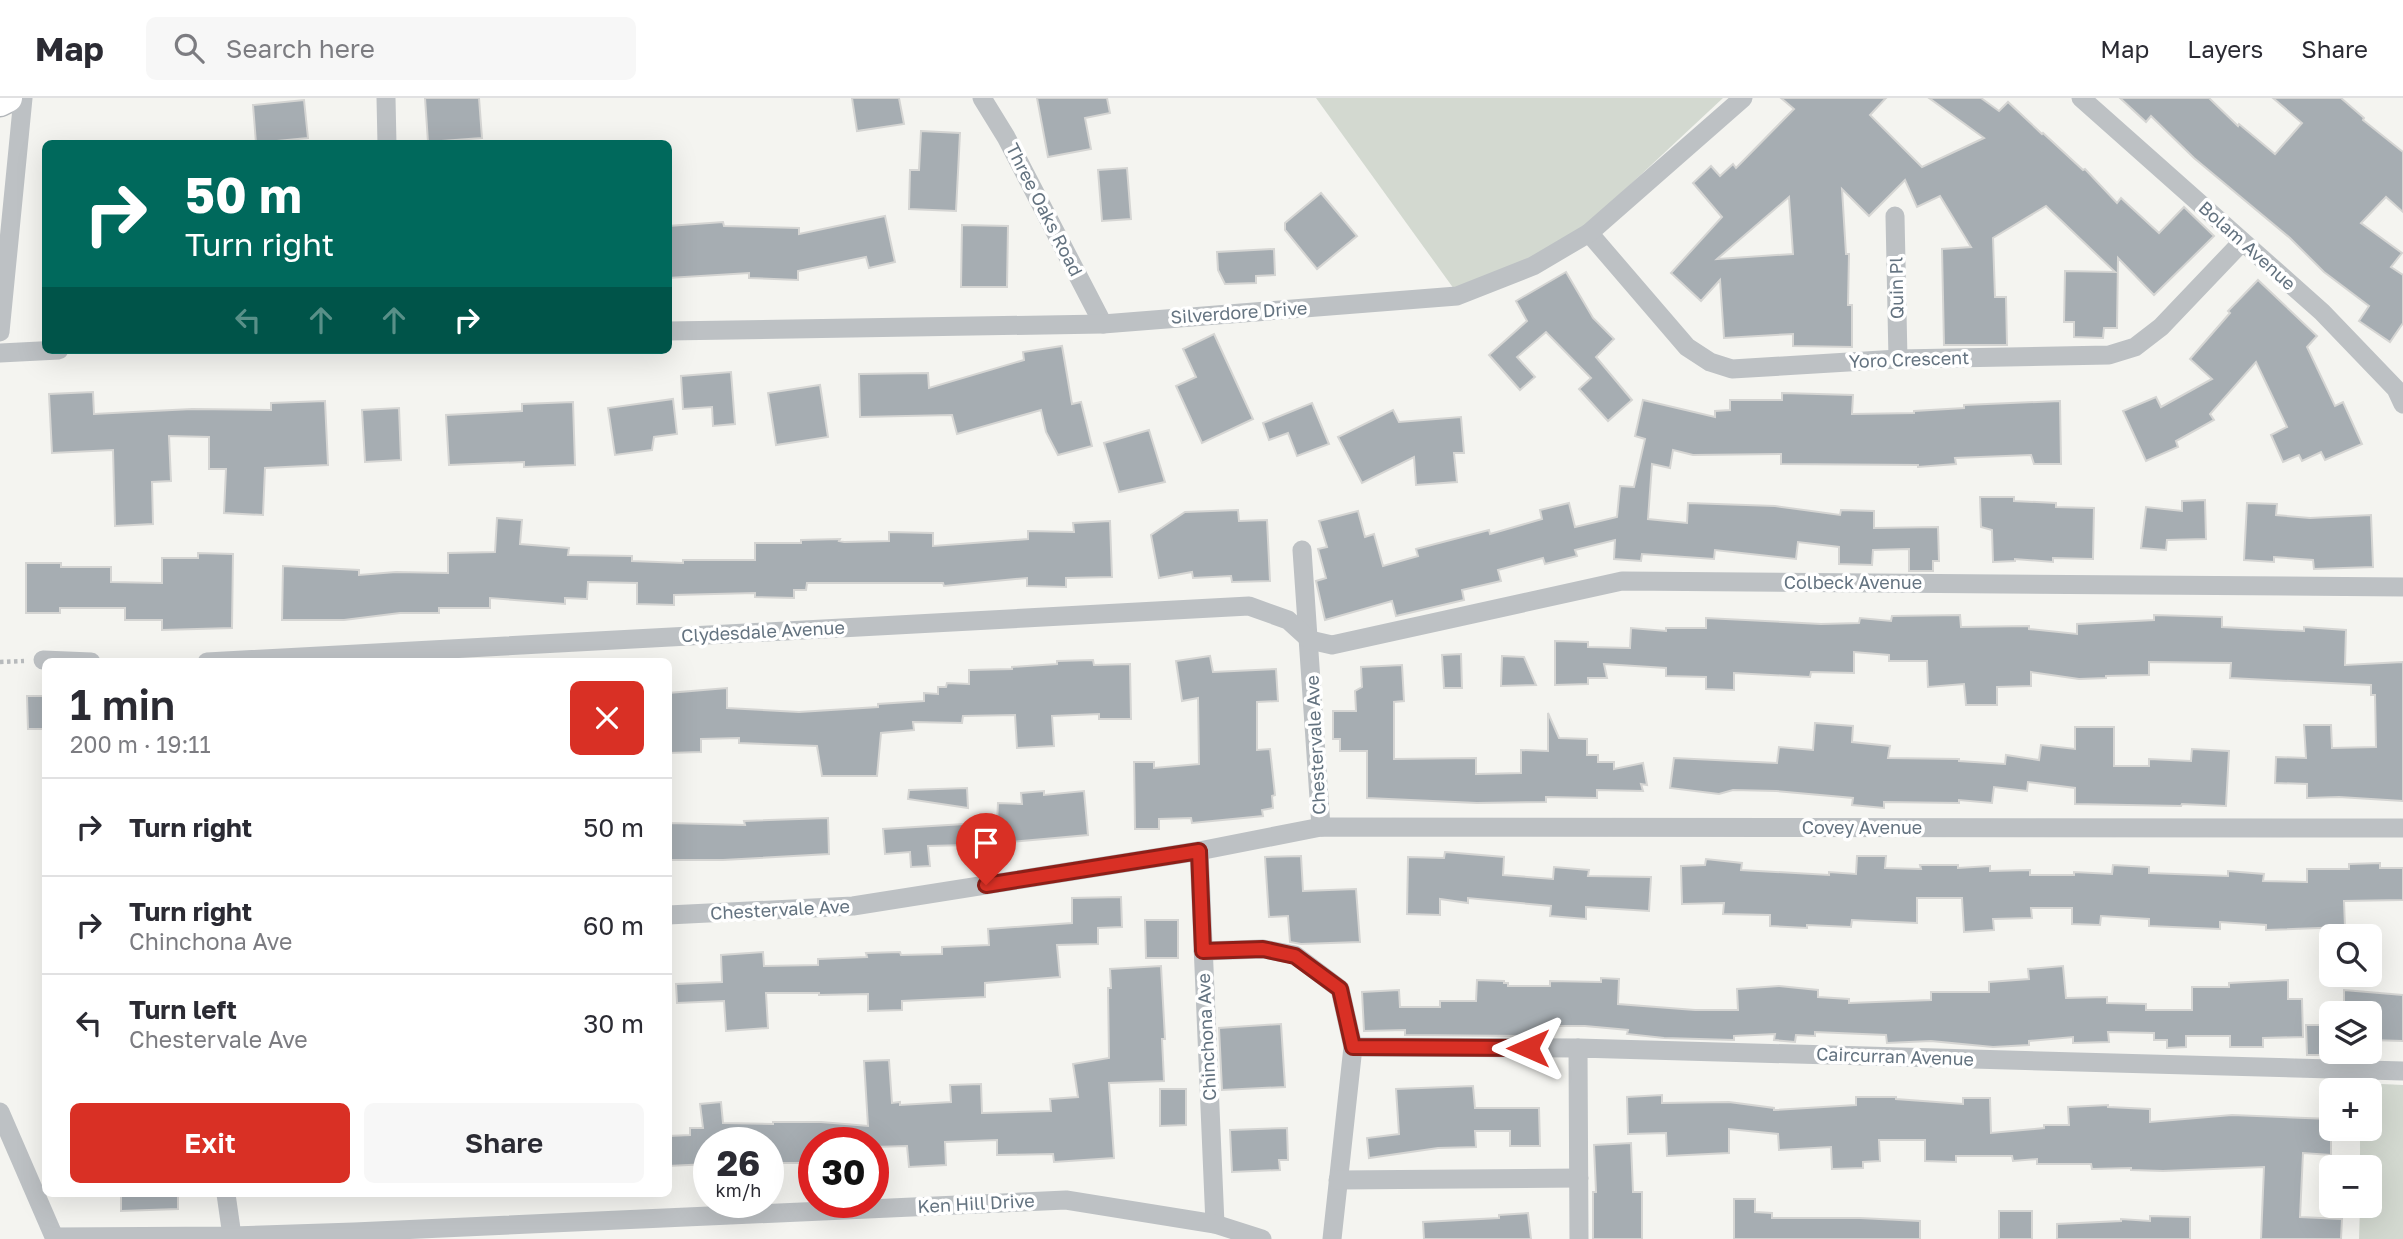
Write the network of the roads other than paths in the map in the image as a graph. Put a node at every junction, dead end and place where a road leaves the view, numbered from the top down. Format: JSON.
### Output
{"nodes":[{"id":1,"x":8,"y":98,"type":"edge"},
{"id":2,"x":23,"y":98,"type":"edge"},
{"id":3,"x":386,"y":98,"type":"edge"},
{"id":4,"x":982,"y":98,"type":"edge"},
{"id":5,"x":1743,"y":98,"type":"edge"},
{"id":6,"x":2081,"y":98,"type":"edge"},
{"id":7,"x":0,"y":102,"type":"edge"},
{"id":8,"x":387,"y":140,"type":"edge"},
{"id":9,"x":1895,"y":216,"type":"dead end"},
{"id":10,"x":1588,"y":233,"type":"junction"},
{"id":11,"x":2242,"y":242,"type":"junction"},
{"id":12,"x":1103,"y":324,"type":"junction"},
{"id":13,"x":672,"y":331,"type":"edge"},
{"id":14,"x":0,"y":332,"type":"edge"},
{"id":15,"x":42,"y":351,"type":"edge"},
{"id":16,"x":0,"y":353,"type":"edge"},
{"id":17,"x":1898,"y":359,"type":"junction"},
{"id":18,"x":2403,"y":404,"type":"edge"},
{"id":19,"x":1302,"y":550,"type":"dead end"},
{"id":20,"x":2403,"y":587,"type":"edge"},
{"id":21,"x":1310,"y":640,"type":"junction"},
{"id":22,"x":280,"y":658,"type":"edge"},
{"id":23,"x":1321,"y":827,"type":"junction"},
{"id":24,"x":2403,"y":828,"type":"edge"},
{"id":25,"x":1199,"y":851,"type":"junction"},
{"id":26,"x":672,"y":915,"type":"edge"},
{"id":27,"x":1203,"y":951,"type":"junction"},
{"id":28,"x":1353,"y":1047,"type":"junction"},
{"id":29,"x":1578,"y":1048,"type":"junction"},
{"id":30,"x":2403,"y":1071,"type":"edge"},
{"id":31,"x":0,"y":1112,"type":"edge"},
{"id":32,"x":1579,"y":1178,"type":"junction"},
{"id":33,"x":1338,"y":1180,"type":"junction"},
{"id":34,"x":226,"y":1197,"type":"edge"},
{"id":35,"x":1215,"y":1224,"type":"junction"},
{"id":36,"x":232,"y":1236,"type":"junction"},
{"id":37,"x":355,"y":1236,"type":"edge"},
{"id":38,"x":55,"y":1238,"type":"edge"},
{"id":39,"x":1262,"y":1239,"type":"edge"},
{"id":40,"x":1332,"y":1239,"type":"edge"},
{"id":41,"x":1579,"y":1239,"type":"edge"}],
"edges":[{"from":1,"to":7,"type":"main road"},
{"from":2,"to":14,"type":"street"},
{"from":3,"to":8,"type":"street"},
{"from":4,"to":12,"type":"street","name":"Three Oaks Road"},
{"from":5,"to":10,"type":"street","name":"Silverdore Drive"},
{"from":6,"to":11,"type":"street","name":"Bolam Avenue"},
{"from":9,"to":17,"type":"street","name":"Quin Pl"},
{"from":10,"to":12,"type":"street","name":"Silverdore Drive"},
{"from":10,"to":17,"type":"street","name":"Yoro Crescent"},
{"from":11,"to":17,"type":"street","name":"Yoro Crescent"},
{"from":11,"to":18,"type":"street","name":"Bolam Avenue"},
{"from":12,"to":13,"type":"street","name":"Silverdore Drive"},
{"from":15,"to":16,"type":"street"},
{"from":19,"to":21,"type":"street","name":"Chestervale Ave"},
{"from":20,"to":21,"type":"street","name":"Colbeck Avenue"},
{"from":21,"to":22,"type":"street","name":"Clydesdale Avenue"},
{"from":21,"to":23,"type":"street","name":"Chestervale Ave"},
{"from":23,"to":24,"type":"street","name":"Covey Avenue"},
{"from":23,"to":25,"type":"street","name":"Chestervale Ave"},
{"from":25,"to":26,"type":"street","name":"Chestervale Ave"},
{"from":25,"to":27,"type":"street","name":"Chinchona Ave"},
{"from":27,"to":28,"type":"street"},
{"from":27,"to":35,"type":"street","name":"Chinchona Ave"},
{"from":28,"to":29,"type":"street","name":"Caircurran Avenue"},
{"from":28,"to":33,"type":"street"},
{"from":29,"to":30,"type":"street","name":"Caircurran Avenue"},
{"from":29,"to":32,"type":"street"},
{"from":31,"to":38,"type":"street"},
{"from":32,"to":33,"type":"street"},
{"from":32,"to":41,"type":"street"},
{"from":33,"to":40,"type":"street"},
{"from":34,"to":36,"type":"street"},
{"from":35,"to":37,"type":"street","name":"Ken Hill Drive"},
{"from":35,"to":39,"type":"street","name":"Ken Hill Drive"},
{"from":36,"to":37,"type":"street","name":"Ken Hill Drive"},
{"from":36,"to":38,"type":"street","name":"Ken Hill Drive"}]}
